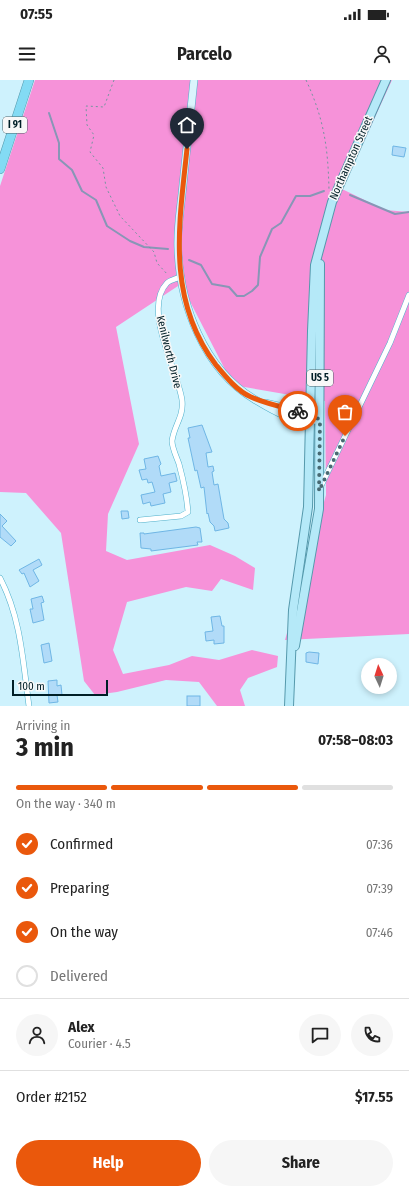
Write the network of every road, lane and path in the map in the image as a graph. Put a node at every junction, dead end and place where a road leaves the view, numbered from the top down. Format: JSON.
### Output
{"nodes":[{"id":1,"x":29,"y":80,"type":"edge"},
{"id":2,"x":114,"y":80,"type":"edge"},
{"id":3,"x":194,"y":80,"type":"edge"},
{"id":4,"x":306,"y":80,"type":"edge"},
{"id":5,"x":386,"y":80,"type":"edge"},
{"id":6,"x":0,"y":169,"type":"edge"},
{"id":7,"x":329,"y":195,"type":"dead end"},
{"id":8,"x":321,"y":238,"type":"junction"},
{"id":9,"x":177,"y":278,"type":"junction"},
{"id":10,"x":409,"y":295,"type":"edge"},
{"id":11,"x":310,"y":417,"type":"junction"},
{"id":12,"x":320,"y":420,"type":"junction"},
{"id":13,"x":319,"y":491,"type":"junction"},
{"id":14,"x":140,"y":520,"type":"dead end"},
{"id":15,"x":0,"y":578,"type":"edge"},
{"id":16,"x":291,"y":669,"type":"junction"},
{"id":17,"x":30,"y":706,"type":"edge"},
{"id":18,"x":289,"y":706,"type":"edge"}],
"edges":[{"from":1,"to":6,"type":"highway","number":"I 91"},
{"from":2,"to":9,"type":"path"},
{"from":3,"to":9,"type":"street"},
{"from":4,"to":7,"type":"path"},
{"from":5,"to":8,"type":"main road","name":"Northampton Street","number":"US 5"},
{"from":8,"to":11,"type":"main road","number":"US 5"},
{"from":8,"to":12,"type":"main road","number":"US 5"},
{"from":9,"to":11,"type":"street"},
{"from":9,"to":14,"type":"street","name":"Kenilworth Drive"},
{"from":10,"to":13,"type":"street"},
{"from":11,"to":12,"type":"street"},
{"from":11,"to":16,"type":"main road","number":"US 5"},
{"from":12,"to":13,"type":"main road","number":"US 5"},
{"from":13,"to":16,"type":"main road","number":"US 5"},
{"from":15,"to":17,"type":"street"},
{"from":16,"to":18,"type":"main road","number":"US 5"}]}
